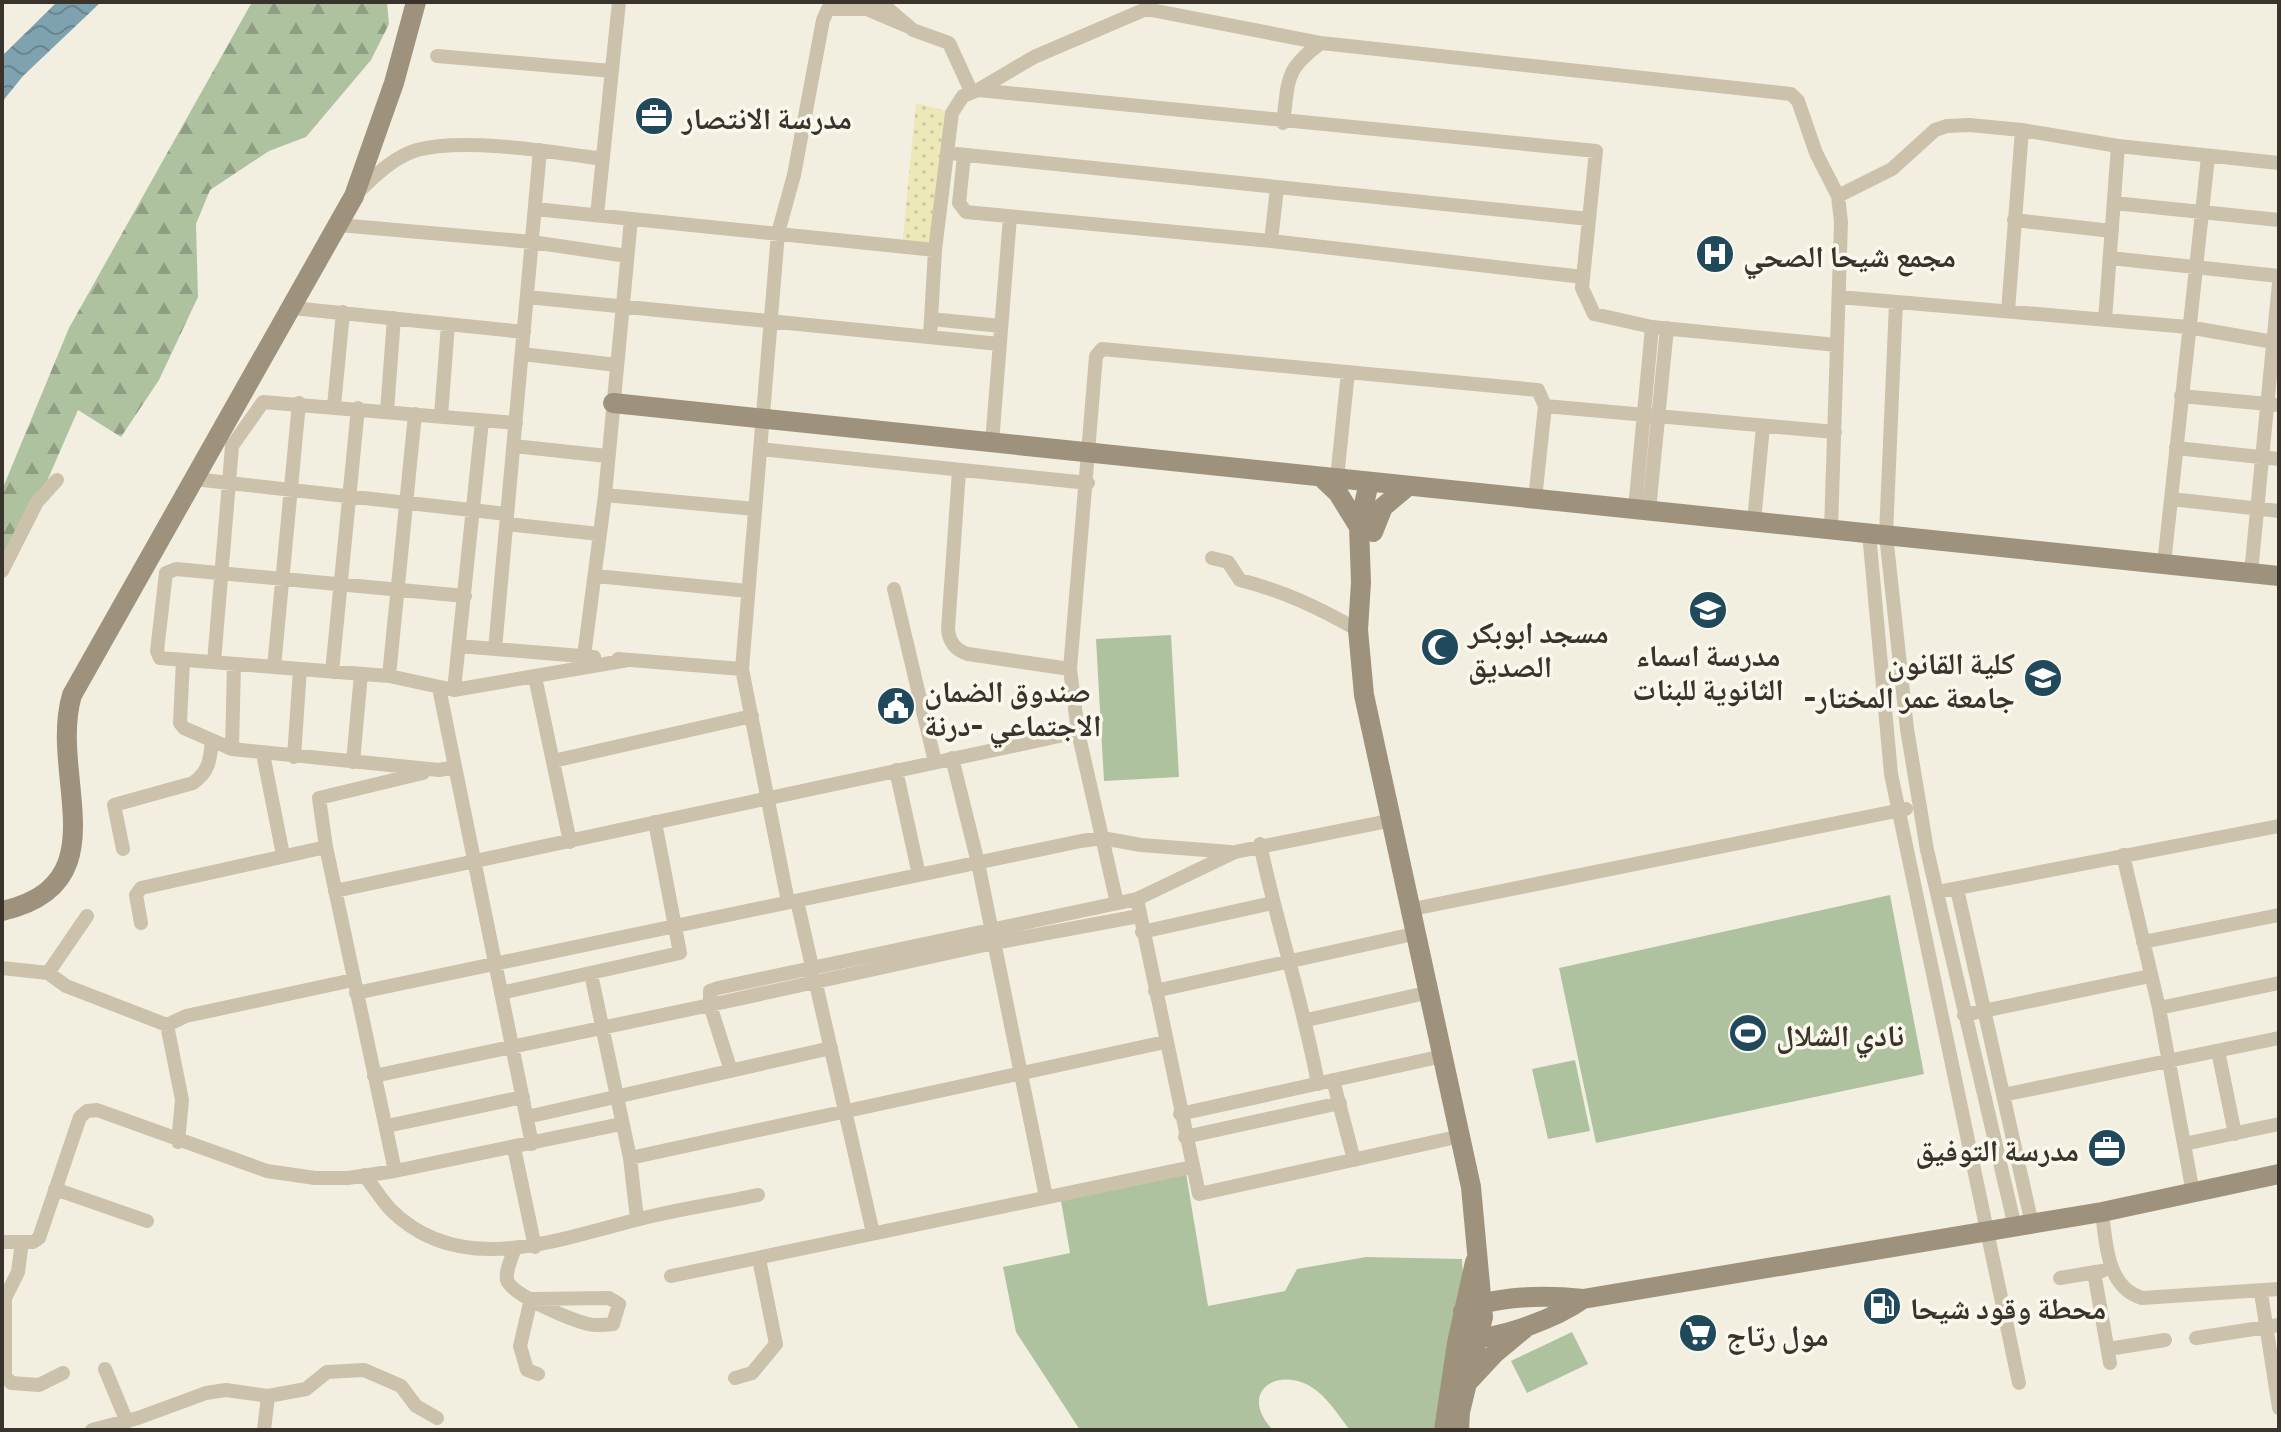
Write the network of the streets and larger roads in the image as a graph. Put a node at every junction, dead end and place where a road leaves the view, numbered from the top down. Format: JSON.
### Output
{"nodes":[{"id":1,"x":416,"y":2,"type":"edge"},
{"id":2,"x":619,"y":2,"type":"edge"},
{"id":3,"x":880,"y":2,"type":"edge"},
{"id":4,"x":907,"y":26,"type":"junction"},
{"id":5,"x":1321,"y":43,"type":"junction"},
{"id":6,"x":437,"y":56,"type":"dead end"},
{"id":7,"x":612,"y":71,"type":"junction"},
{"id":8,"x":974,"y":90,"type":"junction"},
{"id":9,"x":1283,"y":123,"type":"junction"},
{"id":10,"x":2022,"y":130,"type":"junction"},
{"id":11,"x":2118,"y":146,"type":"junction"},
{"id":12,"x":540,"y":150,"type":"junction"},
{"id":13,"x":948,"y":153,"type":"junction"},
{"id":14,"x":964,"y":155,"type":"junction"},
{"id":15,"x":2208,"y":157,"type":"junction"},
{"id":16,"x":603,"y":159,"type":"junction"},
{"id":17,"x":2279,"y":163,"type":"edge"},
{"id":18,"x":1277,"y":188,"type":"junction"},
{"id":19,"x":354,"y":196,"type":"junction"},
{"id":20,"x":1838,"y":196,"type":"junction"},
{"id":21,"x":2114,"y":203,"type":"junction"},
{"id":22,"x":535,"y":209,"type":"junction"},
{"id":23,"x":2201,"y":212,"type":"junction"},
{"id":24,"x":597,"y":215,"type":"junction"},
{"id":25,"x":1010,"y":217,"type":"junction"},
{"id":26,"x":631,"y":219,"type":"junction"},
{"id":27,"x":1589,"y":219,"type":"junction"},
{"id":28,"x":2014,"y":220,"type":"junction"},
{"id":29,"x":2279,"y":220,"type":"edge"},
{"id":30,"x":339,"y":225,"type":"junction"},
{"id":31,"x":2112,"y":231,"type":"junction"},
{"id":32,"x":778,"y":233,"type":"junction"},
{"id":33,"x":1271,"y":241,"type":"junction"},
{"id":34,"x":532,"y":242,"type":"junction"},
{"id":35,"x":935,"y":250,"type":"junction"},
{"id":36,"x":627,"y":256,"type":"junction"},
{"id":37,"x":2110,"y":258,"type":"junction"},
{"id":38,"x":2194,"y":267,"type":"junction"},
{"id":39,"x":2279,"y":276,"type":"edge"},
{"id":40,"x":1583,"y":277,"type":"junction"},
{"id":41,"x":2279,"y":283,"type":"edge"},
{"id":42,"x":527,"y":297,"type":"junction"},
{"id":43,"x":1839,"y":297,"type":"junction"},
{"id":44,"x":1896,"y":302,"type":"junction"},
{"id":45,"x":622,"y":306,"type":"junction"},
{"id":46,"x":293,"y":308,"type":"junction"},
{"id":47,"x":2008,"y":311,"type":"junction"},
{"id":48,"x":343,"y":312,"type":"junction"},
{"id":49,"x":394,"y":318,"type":"junction"},
{"id":50,"x":931,"y":319,"type":"junction"},
{"id":51,"x":2105,"y":320,"type":"junction"},
{"id":52,"x":770,"y":321,"type":"junction"},
{"id":53,"x":448,"y":324,"type":"junction"},
{"id":54,"x":1001,"y":326,"type":"junction"},
{"id":55,"x":2188,"y":327,"type":"junction"},
{"id":56,"x":1659,"y":328,"type":"junction"},
{"id":57,"x":524,"y":332,"type":"junction"},
{"id":58,"x":930,"y":337,"type":"junction"},
{"id":59,"x":2276,"y":343,"type":"edge"},
{"id":60,"x":999,"y":344,"type":"junction"},
{"id":61,"x":1837,"y":345,"type":"junction"},
{"id":62,"x":522,"y":354,"type":"junction"},
{"id":63,"x":617,"y":365,"type":"junction"},
{"id":64,"x":1348,"y":372,"type":"junction"},
{"id":65,"x":2181,"y":396,"type":"junction"},
{"id":66,"x":299,"y":403,"type":"junction"},
{"id":67,"x":613,"y":403,"type":"junction"},
{"id":68,"x":2273,"y":405,"type":"edge"},
{"id":69,"x":334,"y":406,"type":"junction"},
{"id":70,"x":1545,"y":406,"type":"junction"},
{"id":71,"x":358,"y":408,"type":"junction"},
{"id":72,"x":387,"y":411,"type":"junction"},
{"id":73,"x":415,"y":414,"type":"junction"},
{"id":74,"x":441,"y":416,"type":"junction"},
{"id":75,"x":1651,"y":416,"type":"junction"},
{"id":76,"x":762,"y":419,"type":"junction"},
{"id":77,"x":482,"y":421,"type":"junction"},
{"id":78,"x":516,"y":423,"type":"junction"},
{"id":79,"x":1763,"y":426,"type":"junction"},
{"id":80,"x":1835,"y":432,"type":"junction"},
{"id":81,"x":992,"y":443,"type":"junction"},
{"id":82,"x":514,"y":446,"type":"junction"},
{"id":83,"x":2176,"y":448,"type":"junction"},
{"id":84,"x":760,"y":449,"type":"junction"},
{"id":85,"x":1090,"y":453,"type":"junction"},
{"id":86,"x":607,"y":456,"type":"junction"},
{"id":87,"x":2262,"y":457,"type":"junction"},
{"id":88,"x":2279,"y":459,"type":"edge"},
{"id":89,"x":959,"y":471,"type":"junction"},
{"id":90,"x":1329,"y":477,"type":"junction"},
{"id":91,"x":194,"y":479,"type":"junction"},
{"id":92,"x":57,"y":480,"type":"dead end"},
{"id":93,"x":1375,"y":482,"type":"junction"},
{"id":94,"x":232,"y":483,"type":"junction"},
{"id":95,"x":1088,"y":483,"type":"junction"},
{"id":96,"x":1408,"y":486,"type":"junction"},
{"id":97,"x":291,"y":490,"type":"junction"},
{"id":98,"x":605,"y":495,"type":"junction"},
{"id":99,"x":347,"y":496,"type":"junction"},
{"id":100,"x":1535,"y":499,"type":"junction"},
{"id":101,"x":2171,"y":499,"type":"junction"},
{"id":102,"x":405,"y":503,"type":"junction"},
{"id":103,"x":755,"y":509,"type":"junction"},
{"id":104,"x":2257,"y":509,"type":"junction"},
{"id":105,"x":473,"y":510,"type":"junction"},
{"id":106,"x":1642,"y":510,"type":"junction"},
{"id":107,"x":2279,"y":511,"type":"edge"},
{"id":108,"x":507,"y":519,"type":"junction"},
{"id":109,"x":1754,"y":521,"type":"junction"},
{"id":110,"x":1831,"y":529,"type":"junction"},
{"id":111,"x":1366,"y":530,"type":"junction"},
{"id":112,"x":599,"y":534,"type":"junction"},
{"id":113,"x":1878,"y":534,"type":"junction"},
{"id":114,"x":1212,"y":558,"type":"dead end"},
{"id":115,"x":2164,"y":564,"type":"junction"},
{"id":116,"x":2,"y":571,"type":"edge"},
{"id":117,"x":2251,"y":573,"type":"junction"},
{"id":118,"x":223,"y":574,"type":"junction"},
{"id":119,"x":596,"y":576,"type":"junction"},
{"id":120,"x":2279,"y":576,"type":"edge"},
{"id":121,"x":283,"y":579,"type":"junction"},
{"id":122,"x":340,"y":584,"type":"junction"},
{"id":123,"x":397,"y":589,"type":"junction"},
{"id":124,"x":894,"y":589,"type":"dead end"},
{"id":125,"x":748,"y":591,"type":"junction"},
{"id":126,"x":465,"y":596,"type":"junction"},
{"id":127,"x":1358,"y":630,"type":"junction"},
{"id":128,"x":459,"y":646,"type":"junction"},
{"id":129,"x":495,"y":649,"type":"junction"},
{"id":130,"x":584,"y":656,"type":"junction"},
{"id":131,"x":183,"y":660,"type":"junction"},
{"id":132,"x":628,"y":660,"type":"junction"},
{"id":133,"x":214,"y":662,"type":"junction"},
{"id":134,"x":234,"y":664,"type":"junction"},
{"id":135,"x":274,"y":667,"type":"junction"},
{"id":136,"x":300,"y":669,"type":"junction"},
{"id":137,"x":742,"y":669,"type":"junction"},
{"id":138,"x":1070,"y":669,"type":"junction"},
{"id":139,"x":332,"y":672,"type":"junction"},
{"id":140,"x":361,"y":674,"type":"junction"},
{"id":141,"x":389,"y":676,"type":"junction"},
{"id":142,"x":535,"y":677,"type":"junction"},
{"id":143,"x":446,"y":689,"type":"junction"},
{"id":144,"x":752,"y":716,"type":"junction"},
{"id":145,"x":1078,"y":732,"type":"junction"},
{"id":146,"x":212,"y":741,"type":"junction"},
{"id":147,"x":232,"y":749,"type":"junction"},
{"id":148,"x":263,"y":754,"type":"junction"},
{"id":149,"x":294,"y":757,"type":"junction"},
{"id":150,"x":952,"y":758,"type":"junction"},
{"id":151,"x":553,"y":761,"type":"junction"},
{"id":152,"x":353,"y":762,"type":"junction"},
{"id":153,"x":935,"y":762,"type":"junction"},
{"id":154,"x":455,"y":767,"type":"junction"},
{"id":155,"x":439,"y":770,"type":"junction"},
{"id":156,"x":896,"y":770,"type":"junction"},
{"id":157,"x":767,"y":798,"type":"junction"},
{"id":158,"x":1918,"y":807,"type":"junction"},
{"id":159,"x":1898,"y":811,"type":"junction"},
{"id":160,"x":1393,"y":820,"type":"junction"},
{"id":161,"x":655,"y":822,"type":"junction"},
{"id":162,"x":2279,"y":826,"type":"edge"},
{"id":163,"x":1102,"y":838,"type":"junction"},
{"id":164,"x":570,"y":842,"type":"junction"},
{"id":165,"x":1260,"y":844,"type":"junction"},
{"id":166,"x":326,"y":847,"type":"junction"},
{"id":167,"x":123,"y":849,"type":"dead end"},
{"id":168,"x":1235,"y":852,"type":"junction"},
{"id":169,"x":283,"y":855,"type":"junction"},
{"id":170,"x":2123,"y":855,"type":"junction"},
{"id":171,"x":475,"y":862,"type":"junction"},
{"id":172,"x":978,"y":863,"type":"junction"},
{"id":173,"x":919,"y":875,"type":"junction"},
{"id":174,"x":1957,"y":889,"type":"junction"},
{"id":175,"x":335,"y":891,"type":"junction"},
{"id":176,"x":1937,"y":892,"type":"junction"},
{"id":177,"x":1137,"y":899,"type":"junction"},
{"id":178,"x":792,"y":902,"type":"junction"},
{"id":179,"x":1117,"y":903,"type":"junction"},
{"id":180,"x":1272,"y":903,"type":"junction"},
{"id":181,"x":1413,"y":909,"type":"junction"},
{"id":182,"x":2,"y":911,"type":"edge"},
{"id":183,"x":2279,"y":915,"type":"edge"},
{"id":184,"x":87,"y":916,"type":"dead end"},
{"id":185,"x":141,"y":923,"type":"dead end"},
{"id":186,"x":1140,"y":924,"type":"junction"},
{"id":187,"x":676,"y":926,"type":"junction"},
{"id":188,"x":1418,"y":933,"type":"junction"},
{"id":189,"x":992,"y":936,"type":"junction"},
{"id":190,"x":2143,"y":942,"type":"junction"},
{"id":191,"x":1289,"y":961,"type":"junction"},
{"id":192,"x":495,"y":964,"type":"junction"},
{"id":193,"x":2,"y":968,"type":"edge"},
{"id":194,"x":48,"y":973,"type":"junction"},
{"id":195,"x":591,"y":974,"type":"junction"},
{"id":196,"x":815,"y":975,"type":"junction"},
{"id":197,"x":2150,"y":976,"type":"junction"},
{"id":198,"x":2279,"y":983,"type":"edge"},
{"id":199,"x":354,"y":987,"type":"junction"},
{"id":200,"x":1155,"y":991,"type":"junction"},
{"id":201,"x":1430,"y":992,"type":"junction"},
{"id":202,"x":501,"y":993,"type":"junction"},
{"id":203,"x":710,"y":1005,"type":"junction"},
{"id":204,"x":2159,"y":1008,"type":"junction"},
{"id":205,"x":1984,"y":1011,"type":"junction"},
{"id":206,"x":1964,"y":1015,"type":"junction"},
{"id":207,"x":1307,"y":1020,"type":"junction"},
{"id":208,"x":167,"y":1025,"type":"junction"},
{"id":209,"x":604,"y":1030,"type":"junction"},
{"id":210,"x":2279,"y":1038,"type":"edge"},
{"id":211,"x":1165,"y":1042,"type":"junction"},
{"id":212,"x":512,"y":1045,"type":"junction"},
{"id":213,"x":831,"y":1048,"type":"junction"},
{"id":214,"x":2218,"y":1051,"type":"junction"},
{"id":215,"x":1443,"y":1056,"type":"junction"},
{"id":216,"x":2169,"y":1061,"type":"junction"},
{"id":217,"x":1020,"y":1070,"type":"junction"},
{"id":218,"x":731,"y":1071,"type":"junction"},
{"id":219,"x":374,"y":1076,"type":"junction"},
{"id":220,"x":1333,"y":1080,"type":"junction"},
{"id":221,"x":1318,"y":1084,"type":"junction"},
{"id":222,"x":2003,"y":1095,"type":"junction"},
{"id":223,"x":523,"y":1097,"type":"junction"},
{"id":224,"x":617,"y":1098,"type":"junction"},
{"id":225,"x":1340,"y":1103,"type":"junction"},
{"id":226,"x":845,"y":1108,"type":"junction"},
{"id":227,"x":1180,"y":1114,"type":"junction"},
{"id":228,"x":527,"y":1117,"type":"junction"},
{"id":229,"x":621,"y":1124,"type":"junction"},
{"id":230,"x":2279,"y":1124,"type":"edge"},
{"id":231,"x":387,"y":1126,"type":"junction"},
{"id":232,"x":2235,"y":1134,"type":"junction"},
{"id":233,"x":1461,"y":1136,"type":"junction"},
{"id":234,"x":1185,"y":1137,"type":"junction"},
{"id":235,"x":178,"y":1142,"type":"junction"},
{"id":236,"x":532,"y":1144,"type":"junction"},
{"id":237,"x":2184,"y":1144,"type":"junction"},
{"id":238,"x":514,"y":1148,"type":"junction"},
{"id":239,"x":630,"y":1158,"type":"junction"},
{"id":240,"x":1354,"y":1160,"type":"junction"},
{"id":241,"x":1192,"y":1167,"type":"junction"},
{"id":242,"x":395,"y":1171,"type":"junction"},
{"id":243,"x":2279,"y":1174,"type":"edge"},
{"id":244,"x":364,"y":1175,"type":"junction"},
{"id":245,"x":55,"y":1189,"type":"junction"},
{"id":246,"x":2193,"y":1193,"type":"junction"},
{"id":247,"x":758,"y":1195,"type":"dead end"},
{"id":248,"x":1046,"y":1197,"type":"junction"},
{"id":249,"x":2102,"y":1212,"type":"junction"},
{"id":250,"x":637,"y":1219,"type":"junction"},
{"id":251,"x":147,"y":1221,"type":"dead end"},
{"id":252,"x":2023,"y":1225,"type":"junction"},
{"id":253,"x":1988,"y":1231,"type":"junction"},
{"id":254,"x":873,"y":1233,"type":"junction"},
{"id":255,"x":2,"y":1242,"type":"edge"},
{"id":256,"x":22,"y":1242,"type":"junction"},
{"id":257,"x":535,"y":1247,"type":"junction"},
{"id":258,"x":514,"y":1250,"type":"junction"},
{"id":259,"x":759,"y":1259,"type":"junction"},
{"id":260,"x":1478,"y":1265,"type":"junction"},
{"id":261,"x":2110,"y":1269,"type":"junction"},
{"id":262,"x":2094,"y":1272,"type":"junction"},
{"id":263,"x":671,"y":1276,"type":"dead end"},
{"id":264,"x":2060,"y":1278,"type":"dead end"},
{"id":265,"x":7,"y":1281,"type":"edge"},
{"id":266,"x":2279,"y":1289,"type":"edge"},
{"id":267,"x":2261,"y":1293,"type":"junction"},
{"id":268,"x":531,"y":1299,"type":"junction"},
{"id":269,"x":1583,"y":1299,"type":"junction"},
{"id":270,"x":1514,"y":1301,"type":"junction"},
{"id":271,"x":1484,"y":1304,"type":"junction"},
{"id":272,"x":1463,"y":1311,"type":"junction"},
{"id":273,"x":1533,"y":1322,"type":"junction"},
{"id":274,"x":2273,"y":1326,"type":"edge"},
{"id":275,"x":1458,"y":1335,"type":"junction"},
{"id":276,"x":1479,"y":1338,"type":"junction"},
{"id":277,"x":2196,"y":1338,"type":"dead end"},
{"id":278,"x":2165,"y":1340,"type":"dead end"},
{"id":279,"x":105,"y":1369,"type":"dead end"},
{"id":280,"x":63,"y":1373,"type":"dead end"},
{"id":281,"x":538,"y":1374,"type":"dead end"},
{"id":282,"x":735,"y":1378,"type":"dead end"},
{"id":283,"x":2019,"y":1383,"type":"dead end"},
{"id":284,"x":1467,"y":1385,"type":"junction"},
{"id":285,"x":268,"y":1396,"type":"junction"},
{"id":286,"x":2279,"y":1408,"type":"edge"},
{"id":287,"x":437,"y":1418,"type":"dead end"},
{"id":288,"x":127,"y":1422,"type":"junction"},
{"id":289,"x":92,"y":1430,"type":"edge"},
{"id":290,"x":264,"y":1430,"type":"edge"},
{"id":291,"x":1444,"y":1430,"type":"edge"},
{"id":292,"x":1459,"y":1430,"type":"edge"}],
"edges":[{"from":1,"to":19,"type":"street"},
{"from":2,"to":7,"type":"street"},
{"from":3,"to":4,"type":"street"},
{"from":4,"to":8,"type":"street"},
{"from":4,"to":32,"type":"street"},
{"from":5,"to":8,"type":"street"},
{"from":5,"to":9,"type":"street"},
{"from":5,"to":20,"type":"street"},
{"from":6,"to":7,"type":"street"},
{"from":7,"to":16,"type":"street"},
{"from":8,"to":9,"type":"street"},
{"from":8,"to":13,"type":"street"},
{"from":9,"to":27,"type":"street"},
{"from":10,"to":11,"type":"street"},
{"from":10,"to":20,"type":"street"},
{"from":10,"to":28,"type":"street"},
{"from":11,"to":15,"type":"street"},
{"from":11,"to":21,"type":"street"},
{"from":12,"to":16,"type":"street"},
{"from":12,"to":19,"type":"street"},
{"from":12,"to":22,"type":"street"},
{"from":13,"to":14,"type":"street"},
{"from":13,"to":35,"type":"street"},
{"from":14,"to":18,"type":"street"},
{"from":14,"to":25,"type":"street"},
{"from":15,"to":17,"type":"street"},
{"from":15,"to":23,"type":"street"},
{"from":16,"to":24,"type":"street"},
{"from":18,"to":27,"type":"street"},
{"from":18,"to":33,"type":"street"},
{"from":19,"to":30,"type":"street"},
{"from":20,"to":43,"type":"street"},
{"from":21,"to":23,"type":"street"},
{"from":21,"to":31,"type":"street"},
{"from":22,"to":24,"type":"street"},
{"from":22,"to":34,"type":"street"},
{"from":23,"to":29,"type":"street"},
{"from":23,"to":38,"type":"street"},
{"from":24,"to":26,"type":"street"},
{"from":25,"to":33,"type":"street"},
{"from":25,"to":54,"type":"street"},
{"from":26,"to":32,"type":"street"},
{"from":26,"to":36,"type":"street"},
{"from":27,"to":40,"type":"street"},
{"from":28,"to":31,"type":"street"},
{"from":28,"to":47,"type":"street"},
{"from":30,"to":34,"type":"street"},
{"from":30,"to":46,"type":"street"},
{"from":31,"to":37,"type":"street"},
{"from":32,"to":35,"type":"street"},
{"from":32,"to":52,"type":"street"},
{"from":33,"to":40,"type":"street"},
{"from":34,"to":36,"type":"street"},
{"from":34,"to":42,"type":"street"},
{"from":35,"to":50,"type":"street"},
{"from":36,"to":45,"type":"street"},
{"from":37,"to":38,"type":"street"},
{"from":37,"to":51,"type":"street"},
{"from":38,"to":39,"type":"street"},
{"from":38,"to":55,"type":"street"},
{"from":40,"to":56,"type":"street"},
{"from":41,"to":59,"type":"street"},
{"from":42,"to":45,"type":"street"},
{"from":42,"to":57,"type":"street"},
{"from":43,"to":44,"type":"street"},
{"from":43,"to":61,"type":"street"},
{"from":44,"to":47,"type":"street"},
{"from":44,"to":113,"type":"street"},
{"from":45,"to":52,"type":"street"},
{"from":45,"to":63,"type":"street"},
{"from":46,"to":48,"type":"street"},
{"from":46,"to":91,"type":"street"},
{"from":47,"to":51,"type":"street"},
{"from":48,"to":49,"type":"street"},
{"from":48,"to":69,"type":"street"},
{"from":49,"to":53,"type":"street"},
{"from":49,"to":72,"type":"street"},
{"from":50,"to":54,"type":"street"},
{"from":50,"to":58,"type":"street"},
{"from":51,"to":55,"type":"street"},
{"from":52,"to":58,"type":"street"},
{"from":52,"to":76,"type":"street"},
{"from":53,"to":57,"type":"street"},
{"from":53,"to":74,"type":"street"},
{"from":54,"to":60,"type":"street"},
{"from":55,"to":59,"type":"street"},
{"from":55,"to":65,"type":"street"},
{"from":56,"to":61,"type":"street"},
{"from":56,"to":75,"type":"street"},
{"from":57,"to":62,"type":"street"},
{"from":58,"to":60,"type":"street"},
{"from":59,"to":68,"type":"street"},
{"from":60,"to":81,"type":"street"},
{"from":61,"to":80,"type":"street"},
{"from":62,"to":63,"type":"street"},
{"from":62,"to":78,"type":"street"},
{"from":63,"to":67,"type":"street"},
{"from":64,"to":70,"type":"street"},
{"from":64,"to":85,"type":"street"},
{"from":64,"to":90,"type":"street"},
{"from":65,"to":68,"type":"street"},
{"from":65,"to":83,"type":"street"},
{"from":66,"to":69,"type":"street"},
{"from":66,"to":94,"type":"street"},
{"from":66,"to":97,"type":"street"},
{"from":67,"to":76,"type":"street"},
{"from":67,"to":86,"type":"street"},
{"from":68,"to":87,"type":"street"},
{"from":69,"to":71,"type":"street"},
{"from":70,"to":75,"type":"street"},
{"from":70,"to":100,"type":"street"},
{"from":71,"to":72,"type":"street"},
{"from":71,"to":99,"type":"street"},
{"from":72,"to":73,"type":"street"},
{"from":73,"to":74,"type":"street"},
{"from":73,"to":102,"type":"street"},
{"from":74,"to":77,"type":"street"},
{"from":75,"to":79,"type":"street"},
{"from":75,"to":106,"type":"street"},
{"from":76,"to":81,"type":"street"},
{"from":76,"to":84,"type":"street"},
{"from":77,"to":78,"type":"street"},
{"from":77,"to":105,"type":"street"},
{"from":78,"to":82,"type":"street"},
{"from":79,"to":80,"type":"street"},
{"from":79,"to":109,"type":"street"},
{"from":80,"to":110,"type":"street"},
{"from":81,"to":85,"type":"street"},
{"from":82,"to":86,"type":"street"},
{"from":82,"to":108,"type":"street"},
{"from":83,"to":87,"type":"street"},
{"from":83,"to":101,"type":"street"},
{"from":84,"to":89,"type":"street"},
{"from":84,"to":103,"type":"street"},
{"from":85,"to":90,"type":"street"},
{"from":85,"to":95,"type":"street"},
{"from":86,"to":98,"type":"street"},
{"from":87,"to":88,"type":"street"},
{"from":87,"to":104,"type":"street"},
{"from":89,"to":95,"type":"street"},
{"from":89,"to":138,"type":"street"},
{"from":90,"to":93,"type":"street"},
{"from":90,"to":111,"type":"street"},
{"from":91,"to":94,"type":"street"},
{"from":91,"to":182,"type":"street"},
{"from":92,"to":116,"type":"street"},
{"from":93,"to":96,"type":"street"},
{"from":93,"to":111,"type":"street"},
{"from":94,"to":97,"type":"street"},
{"from":94,"to":118,"type":"street"},
{"from":95,"to":138,"type":"street"},
{"from":96,"to":100,"type":"street"},
{"from":96,"to":111,"type":"street"},
{"from":97,"to":99,"type":"street"},
{"from":97,"to":121,"type":"street"},
{"from":98,"to":103,"type":"street"},
{"from":98,"to":112,"type":"street"},
{"from":99,"to":102,"type":"street"},
{"from":99,"to":122,"type":"street"},
{"from":100,"to":106,"type":"street"},
{"from":101,"to":104,"type":"street"},
{"from":101,"to":115,"type":"street"},
{"from":102,"to":105,"type":"street"},
{"from":102,"to":123,"type":"street"},
{"from":103,"to":125,"type":"street"},
{"from":104,"to":107,"type":"street"},
{"from":104,"to":117,"type":"street"},
{"from":105,"to":108,"type":"street"},
{"from":105,"to":126,"type":"street"},
{"from":106,"to":109,"type":"street"},
{"from":108,"to":112,"type":"street"},
{"from":108,"to":129,"type":"street"},
{"from":109,"to":110,"type":"street"},
{"from":110,"to":113,"type":"street"},
{"from":111,"to":127,"type":"street"},
{"from":112,"to":119,"type":"street"},
{"from":113,"to":115,"type":"street"},
{"from":113,"to":158,"type":"street"},
{"from":113,"to":159,"type":"street"},
{"from":114,"to":127,"type":"street"},
{"from":115,"to":117,"type":"street"},
{"from":117,"to":120,"type":"street"},
{"from":118,"to":121,"type":"street"},
{"from":118,"to":131,"type":"street"},
{"from":118,"to":133,"type":"street"},
{"from":119,"to":125,"type":"street"},
{"from":119,"to":130,"type":"street"},
{"from":121,"to":122,"type":"street"},
{"from":121,"to":135,"type":"street"},
{"from":122,"to":123,"type":"street"},
{"from":122,"to":139,"type":"street"},
{"from":123,"to":126,"type":"street"},
{"from":123,"to":141,"type":"street"},
{"from":124,"to":153,"type":"street"},
{"from":125,"to":137,"type":"street"},
{"from":126,"to":128,"type":"street"},
{"from":127,"to":160,"type":"street"},
{"from":128,"to":129,"type":"street"},
{"from":128,"to":143,"type":"street"},
{"from":129,"to":130,"type":"street"},
{"from":130,"to":132,"type":"street"},
{"from":131,"to":133,"type":"street"},
{"from":131,"to":146,"type":"street"},
{"from":132,"to":137,"type":"street"},
{"from":132,"to":142,"type":"street"},
{"from":133,"to":134,"type":"street"},
{"from":134,"to":135,"type":"street"},
{"from":134,"to":147,"type":"street"},
{"from":135,"to":136,"type":"street"},
{"from":136,"to":139,"type":"street"},
{"from":136,"to":149,"type":"street"},
{"from":137,"to":144,"type":"street"},
{"from":138,"to":145,"type":"street"},
{"from":139,"to":140,"type":"street"},
{"from":140,"to":141,"type":"street"},
{"from":140,"to":152,"type":"street"},
{"from":141,"to":143,"type":"street"},
{"from":142,"to":143,"type":"street"},
{"from":142,"to":151,"type":"street"},
{"from":143,"to":154,"type":"street"},
{"from":144,"to":151,"type":"street"},
{"from":144,"to":157,"type":"street"},
{"from":145,"to":150,"type":"street"},
{"from":145,"to":163,"type":"street"},
{"from":146,"to":147,"type":"street"},
{"from":146,"to":167,"type":"street"},
{"from":147,"to":148,"type":"street"},
{"from":148,"to":149,"type":"street"},
{"from":148,"to":169,"type":"street"},
{"from":149,"to":152,"type":"street"},
{"from":150,"to":153,"type":"street"},
{"from":150,"to":172,"type":"street"},
{"from":151,"to":164,"type":"street"},
{"from":152,"to":155,"type":"street"},
{"from":153,"to":156,"type":"street"},
{"from":154,"to":155,"type":"street"},
{"from":154,"to":171,"type":"street"},
{"from":155,"to":166,"type":"street"},
{"from":156,"to":157,"type":"street"},
{"from":156,"to":173,"type":"street"},
{"from":157,"to":161,"type":"street"},
{"from":157,"to":178,"type":"street"},
{"from":158,"to":159,"type":"street"},
{"from":158,"to":176,"type":"street"},
{"from":159,"to":181,"type":"street"},
{"from":159,"to":253,"type":"street"},
{"from":160,"to":165,"type":"street"},
{"from":160,"to":181,"type":"street"},
{"from":161,"to":164,"type":"street"},
{"from":161,"to":187,"type":"street"},
{"from":162,"to":170,"type":"street"},
{"from":163,"to":168,"type":"street"},
{"from":163,"to":172,"type":"street"},
{"from":163,"to":179,"type":"street"},
{"from":164,"to":171,"type":"street"},
{"from":165,"to":168,"type":"street"},
{"from":165,"to":180,"type":"street"},
{"from":166,"to":169,"type":"street"},
{"from":166,"to":175,"type":"street"},
{"from":168,"to":177,"type":"street"},
{"from":169,"to":185,"type":"street"},
{"from":170,"to":174,"type":"street"},
{"from":170,"to":190,"type":"street"},
{"from":171,"to":175,"type":"street"},
{"from":171,"to":192,"type":"street"},
{"from":172,"to":173,"type":"street"},
{"from":172,"to":189,"type":"street"},
{"from":173,"to":178,"type":"street"},
{"from":174,"to":176,"type":"street"},
{"from":174,"to":205,"type":"street"},
{"from":175,"to":199,"type":"street"},
{"from":176,"to":206,"type":"street"},
{"from":177,"to":179,"type":"street"},
{"from":177,"to":186,"type":"street"},
{"from":178,"to":187,"type":"street"},
{"from":178,"to":196,"type":"street"},
{"from":179,"to":189,"type":"street"},
{"from":180,"to":186,"type":"street"},
{"from":180,"to":191,"type":"street"},
{"from":181,"to":188,"type":"street"},
{"from":183,"to":190,"type":"street"},
{"from":184,"to":194,"type":"street"},
{"from":186,"to":189,"type":"street"},
{"from":186,"to":200,"type":"street"},
{"from":187,"to":192,"type":"street"},
{"from":187,"to":195,"type":"street"},
{"from":188,"to":191,"type":"street"},
{"from":188,"to":201,"type":"street"},
{"from":189,"to":196,"type":"street"},
{"from":189,"to":217,"type":"street"},
{"from":190,"to":197,"type":"street"},
{"from":191,"to":200,"type":"street"},
{"from":191,"to":207,"type":"street"},
{"from":192,"to":199,"type":"street"},
{"from":192,"to":202,"type":"street"},
{"from":193,"to":194,"type":"street"},
{"from":194,"to":208,"type":"street"},
{"from":195,"to":202,"type":"street"},
{"from":195,"to":209,"type":"street"},
{"from":196,"to":203,"type":"street"},
{"from":196,"to":213,"type":"street"},
{"from":197,"to":204,"type":"street"},
{"from":197,"to":205,"type":"street"},
{"from":198,"to":204,"type":"street"},
{"from":199,"to":208,"type":"street"},
{"from":199,"to":219,"type":"street"},
{"from":200,"to":211,"type":"street"},
{"from":201,"to":207,"type":"street"},
{"from":201,"to":215,"type":"street"},
{"from":202,"to":212,"type":"street"},
{"from":203,"to":209,"type":"street"},
{"from":203,"to":218,"type":"street"},
{"from":204,"to":216,"type":"street"},
{"from":205,"to":206,"type":"street"},
{"from":205,"to":222,"type":"street"},
{"from":206,"to":252,"type":"street"},
{"from":207,"to":221,"type":"street"},
{"from":208,"to":235,"type":"street"},
{"from":209,"to":212,"type":"street"},
{"from":209,"to":224,"type":"street"},
{"from":210,"to":214,"type":"street"},
{"from":211,"to":217,"type":"street"},
{"from":211,"to":227,"type":"street"},
{"from":212,"to":219,"type":"street"},
{"from":212,"to":223,"type":"street"},
{"from":213,"to":218,"type":"street"},
{"from":213,"to":226,"type":"street"},
{"from":214,"to":216,"type":"street"},
{"from":214,"to":232,"type":"street"},
{"from":215,"to":220,"type":"street"},
{"from":215,"to":233,"type":"street"},
{"from":216,"to":222,"type":"street"},
{"from":216,"to":237,"type":"street"},
{"from":217,"to":226,"type":"street"},
{"from":217,"to":248,"type":"street"},
{"from":218,"to":224,"type":"street"},
{"from":219,"to":231,"type":"street"},
{"from":220,"to":221,"type":"street"},
{"from":220,"to":225,"type":"street"},
{"from":221,"to":227,"type":"street"},
{"from":222,"to":252,"type":"street"},
{"from":223,"to":228,"type":"street"},
{"from":223,"to":231,"type":"street"},
{"from":224,"to":228,"type":"street"},
{"from":224,"to":229,"type":"street"},
{"from":225,"to":234,"type":"street"},
{"from":225,"to":240,"type":"street"},
{"from":226,"to":239,"type":"street"},
{"from":226,"to":254,"type":"street"},
{"from":227,"to":234,"type":"street"},
{"from":228,"to":236,"type":"street"},
{"from":229,"to":236,"type":"street"},
{"from":229,"to":239,"type":"street"},
{"from":230,"to":232,"type":"street"},
{"from":231,"to":242,"type":"street"},
{"from":232,"to":237,"type":"street"},
{"from":233,"to":240,"type":"street"},
{"from":233,"to":260,"type":"street"},
{"from":234,"to":241,"type":"street"},
{"from":235,"to":244,"type":"street"},
{"from":235,"to":245,"type":"street"},
{"from":236,"to":238,"type":"street"},
{"from":237,"to":246,"type":"street"},
{"from":238,"to":242,"type":"street"},
{"from":238,"to":257,"type":"street"},
{"from":239,"to":250,"type":"street"},
{"from":240,"to":241,"type":"street"},
{"from":241,"to":248,"type":"street"},
{"from":242,"to":244,"type":"street"},
{"from":243,"to":246,"type":"street"},
{"from":244,"to":258,"type":"street"},
{"from":245,"to":251,"type":"street"},
{"from":245,"to":256,"type":"street"},
{"from":246,"to":249,"type":"street"},
{"from":247,"to":250,"type":"street"},
{"from":248,"to":254,"type":"street"},
{"from":249,"to":252,"type":"street"},
{"from":249,"to":261,"type":"street"},
{"from":250,"to":257,"type":"street"},
{"from":252,"to":253,"type":"street"},
{"from":253,"to":269,"type":"street"},
{"from":253,"to":283,"type":"street"},
{"from":254,"to":259,"type":"street"},
{"from":255,"to":256,"type":"street"},
{"from":256,"to":265,"type":"street"},
{"from":257,"to":258,"type":"street"},
{"from":258,"to":268,"type":"street"},
{"from":259,"to":263,"type":"street"},
{"from":259,"to":282,"type":"street"},
{"from":260,"to":270,"type":"street"},
{"from":260,"to":271,"type":"street"},
{"from":260,"to":272,"type":"street"},
{"from":261,"to":262,"type":"street"},
{"from":261,"to":267,"type":"street"},
{"from":262,"to":264,"type":"street"},
{"from":262,"to":278,"type":"street"},
{"from":265,"to":280,"type":"street"},
{"from":266,"to":267,"type":"street"},
{"from":267,"to":274,"type":"street"},
{"from":268,"to":268,"type":"street"},
{"from":268,"to":281,"type":"street"},
{"from":269,"to":270,"type":"street"},
{"from":269,"to":273,"type":"street"},
{"from":270,"to":271,"type":"street"},
{"from":271,"to":272,"type":"street"},
{"from":271,"to":276,"type":"street"},
{"from":272,"to":275,"type":"street"},
{"from":273,"to":276,"type":"street"},
{"from":273,"to":284,"type":"street"},
{"from":274,"to":277,"type":"street"},
{"from":274,"to":286,"type":"street"},
{"from":275,"to":276,"type":"street"},
{"from":275,"to":291,"type":"street"},
{"from":276,"to":284,"type":"street"},
{"from":279,"to":288,"type":"street"},
{"from":284,"to":292,"type":"street"},
{"from":285,"to":287,"type":"street"},
{"from":285,"to":288,"type":"street"},
{"from":285,"to":290,"type":"street"},
{"from":288,"to":289,"type":"street"}]}
